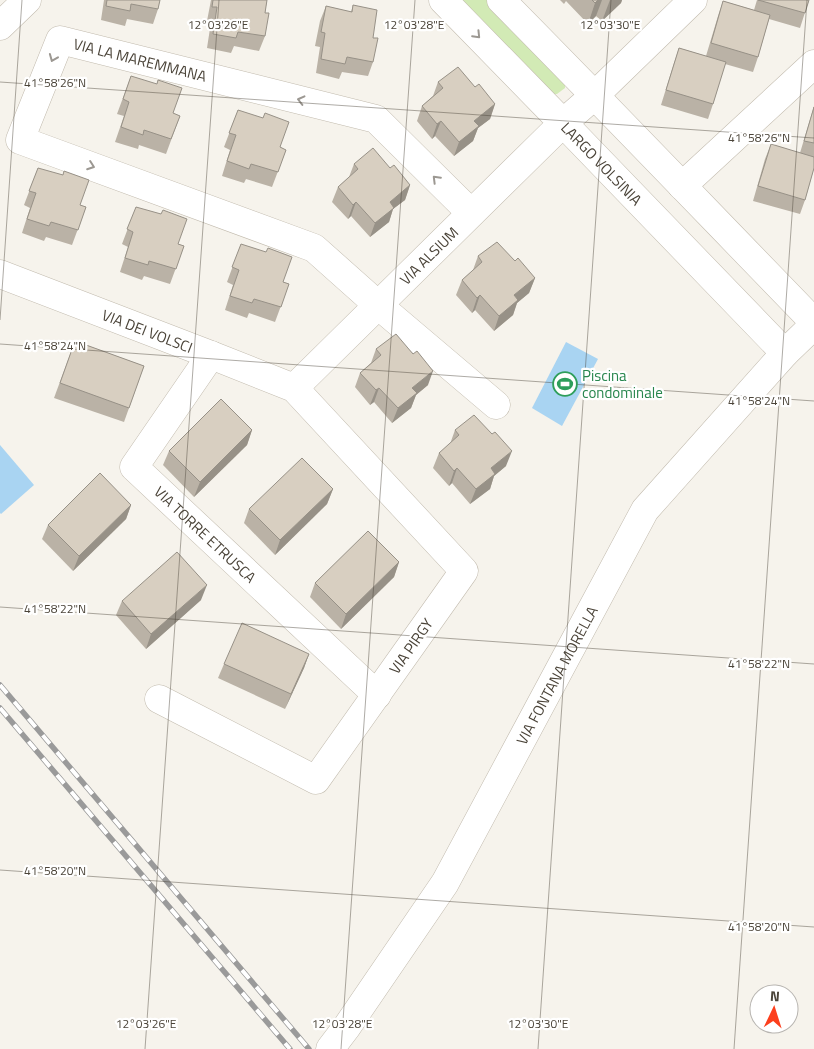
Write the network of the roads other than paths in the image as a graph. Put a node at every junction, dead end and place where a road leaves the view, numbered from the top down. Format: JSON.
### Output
{"nodes":[{"id":1,"x":27,"y":0,"type":"edge"},
{"id":2,"x":443,"y":0,"type":"edge"},
{"id":3,"x":501,"y":0,"type":"edge"},
{"id":4,"x":693,"y":0,"type":"edge"},
{"id":5,"x":0,"y":26,"type":"edge"},
{"id":6,"x":814,"y":64,"type":"edge"},
{"id":7,"x":595,"y":95,"type":"junction"},
{"id":8,"x":563,"y":123,"type":"junction"},
{"id":9,"x":682,"y":186,"type":"junction"},
{"id":10,"x":471,"y":213,"type":"junction"},
{"id":11,"x":0,"y":274,"type":"edge"},
{"id":12,"x":378,"y":305,"type":"junction"},
{"id":13,"x":814,"y":324,"type":"edge"},
{"id":14,"x":785,"y":353,"type":"junction"},
{"id":15,"x":211,"y":355,"type":"junction"},
{"id":16,"x":294,"y":388,"type":"junction"},
{"id":17,"x":496,"y":405,"type":"dead end"},
{"id":18,"x":377,"y":695,"type":"junction"},
{"id":19,"x":159,"y":699,"type":"dead end"},
{"id":20,"x":330,"y":1049,"type":"edge"}],
"edges":[{"from":1,"to":5,"type":"street"},
{"from":2,"to":8,"type":"street","one_way":true},
{"from":3,"to":7,"type":"street"},
{"from":4,"to":7,"type":"street","name":"LARGO VOLSINIA"},
{"from":6,"to":9,"type":"street"},
{"from":7,"to":8,"type":"street","name":"LARGO VOLSINIA"},
{"from":7,"to":9,"type":"street"},
{"from":8,"to":10,"type":"street","name":"VIA ALSIUM"},
{"from":8,"to":14,"type":"street","name":"LARGO VOLSINIA"},
{"from":9,"to":13,"type":"street"},
{"from":10,"to":12,"type":"street","name":"VIA ALSIUM"},
{"from":10,"to":12,"type":"street","name":"VIA LA MAREMMANA","one_way":true},
{"from":11,"to":15,"type":"street","name":"VIA DEI VOLSCI"},
{"from":12,"to":16,"type":"street","name":"VIA ALSIUM"},
{"from":12,"to":17,"type":"street"},
{"from":13,"to":14,"type":"street","name":"VIA FONTANA MORELLA"},
{"from":14,"to":20,"type":"street","name":"VIA FONTANA MORELLA"},
{"from":15,"to":16,"type":"street","name":"VIA DEI VOLSCI"},
{"from":15,"to":18,"type":"street","name":"VIA TORRE ETRUSCA"},
{"from":16,"to":18,"type":"street","name":"VIA PIRGY"},
{"from":18,"to":19,"type":"street","name":"VIA PIRGY"}]}
